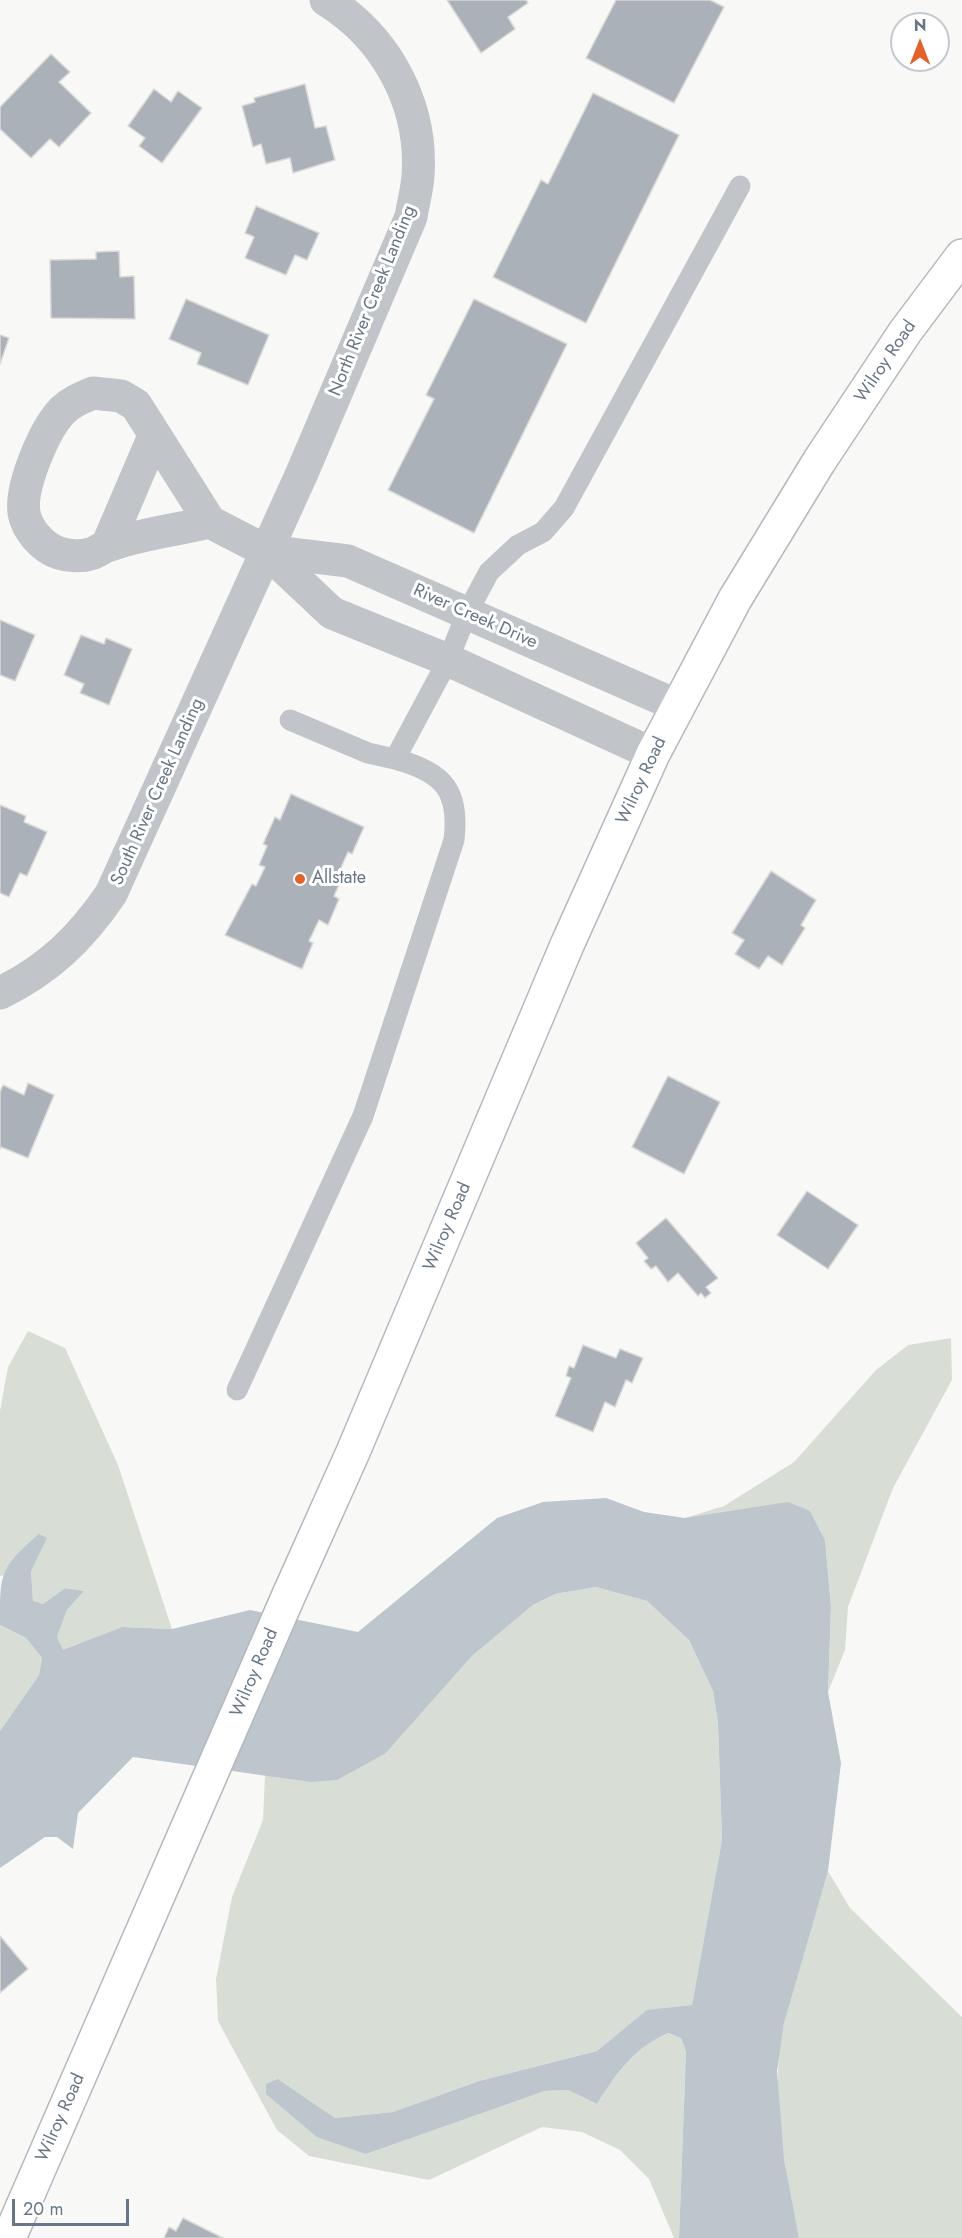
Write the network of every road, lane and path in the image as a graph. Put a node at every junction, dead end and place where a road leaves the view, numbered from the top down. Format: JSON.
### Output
{"nodes":[{"id":1,"x":326,"y":0,"type":"edge"},
{"id":2,"x":740,"y":186,"type":"dead end"},
{"id":3,"x":962,"y":256,"type":"edge"},
{"id":4,"x":154,"y":436,"type":"junction"},
{"id":5,"x":210,"y":522,"type":"junction"},
{"id":6,"x":107,"y":546,"type":"junction"},
{"id":7,"x":266,"y":551,"type":"junction"},
{"id":8,"x":467,"y":613,"type":"junction"},
{"id":9,"x":448,"y":660,"type":"junction"},
{"id":10,"x":678,"y":706,"type":"junction"},
{"id":11,"x":290,"y":720,"type":"dead end"},
{"id":12,"x":653,"y":754,"type":"junction"},
{"id":13,"x":395,"y":759,"type":"junction"},
{"id":14,"x":0,"y":993,"type":"edge"},
{"id":15,"x":237,"y":1390,"type":"dead end"},
{"id":16,"x":9,"y":2238,"type":"edge"}],
"edges":[{"from":1,"to":7,"type":"street","name":"North River Creek Landing"},
{"from":2,"to":8,"type":"lane"},
{"from":3,"to":10,"type":"main road","name":"Wilroy Road"},
{"from":4,"to":5,"type":"street"},
{"from":4,"to":6,"type":"street"},
{"from":4,"to":6,"type":"street"},
{"from":5,"to":6,"type":"street"},
{"from":5,"to":7,"type":"street","name":"River Creek Drive"},
{"from":7,"to":8,"type":"street","name":"River Creek Drive"},
{"from":7,"to":9,"type":"street","name":"River Creek Drive"},
{"from":7,"to":14,"type":"street","name":"South River Creek Landing"},
{"from":8,"to":9,"type":"lane"},
{"from":8,"to":10,"type":"street","name":"River Creek Drive"},
{"from":9,"to":12,"type":"street","name":"River Creek Drive"},
{"from":9,"to":13,"type":"lane"},
{"from":10,"to":12,"type":"main road","name":"Wilroy Road"},
{"from":11,"to":13,"type":"lane"},
{"from":12,"to":16,"type":"main road","name":"Wilroy Road"},
{"from":13,"to":15,"type":"lane"}]}
